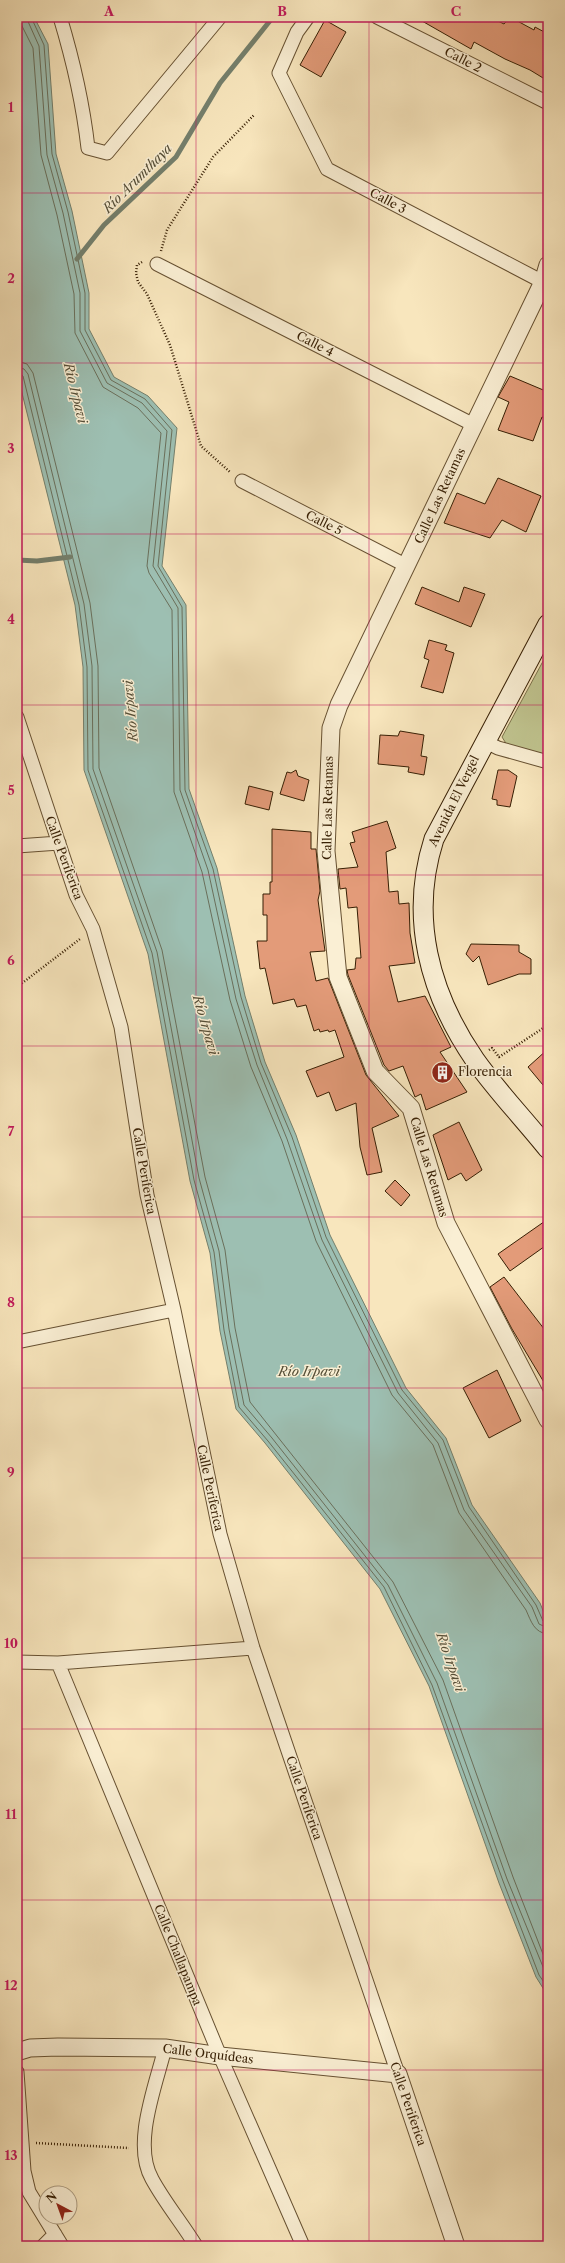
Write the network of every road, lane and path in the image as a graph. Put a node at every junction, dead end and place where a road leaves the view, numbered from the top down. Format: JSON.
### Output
{"nodes":[{"id":1,"x":60,"y":17,"type":"edge"},
{"id":2,"x":220,"y":17,"type":"edge"},
{"id":3,"x":308,"y":17,"type":"edge"},
{"id":4,"x":378,"y":17,"type":"edge"},
{"id":5,"x":548,"y":103,"type":"edge"},
{"id":6,"x":254,"y":115,"type":"dead end"},
{"id":7,"x":157,"y":264,"type":"junction"},
{"id":8,"x":548,"y":265,"type":"edge"},
{"id":9,"x":543,"y":282,"type":"junction"},
{"id":10,"x":474,"y":425,"type":"junction"},
{"id":11,"x":242,"y":481,"type":"joint"},
{"id":12,"x":406,"y":566,"type":"junction"},
{"id":13,"x":548,"y":624,"type":"edge"},
{"id":14,"x":17,"y":717,"type":"edge"},
{"id":15,"x":484,"y":741,"type":"junction"},
{"id":16,"x":548,"y":762,"type":"edge"},
{"id":17,"x":59,"y":843,"type":"junction"},
{"id":18,"x":17,"y":846,"type":"edge"},
{"id":19,"x":93,"y":929,"type":"junction"},
{"id":20,"x":17,"y":987,"type":"edge"},
{"id":21,"x":548,"y":1025,"type":"edge"},
{"id":22,"x":486,"y":1051,"type":"dead end"},
{"id":23,"x":546,"y":1143,"type":"edge"},
{"id":24,"x":174,"y":1310,"type":"junction"},
{"id":25,"x":17,"y":1342,"type":"edge"},
{"id":26,"x":548,"y":1420,"type":"edge"},
{"id":27,"x":253,"y":1648,"type":"junction"},
{"id":28,"x":17,"y":1662,"type":"edge"},
{"id":29,"x":58,"y":1663,"type":"junction"},
{"id":30,"x":165,"y":2048,"type":"junction"},
{"id":31,"x":17,"y":2052,"type":"edge"},
{"id":32,"x":220,"y":2056,"type":"junction"},
{"id":33,"x":17,"y":2072,"type":"edge"},
{"id":34,"x":398,"y":2074,"type":"junction"},
{"id":35,"x":22,"y":2142,"type":"junction"},
{"id":36,"x":144,"y":2148,"type":"junction"},
{"id":37,"x":55,"y":2234,"type":"junction"},
{"id":38,"x":43,"y":2246,"type":"edge"},
{"id":39,"x":62,"y":2246,"type":"edge"},
{"id":40,"x":196,"y":2246,"type":"edge"},
{"id":41,"x":303,"y":2246,"type":"edge"},
{"id":42,"x":456,"y":2246,"type":"edge"}],
"edges":[{"from":1,"to":2,"type":"street"},
{"from":3,"to":9,"type":"street","name":"Calle 3"},
{"from":4,"to":5,"type":"street","name":"Calle 2"},
{"from":6,"to":7,"type":"path"},
{"from":7,"to":10,"type":"street","name":"Calle 4"},
{"from":7,"to":11,"type":"path"},
{"from":8,"to":9,"type":"street","name":"Calle Las Retamas"},
{"from":9,"to":10,"type":"street","name":"Calle Las Retamas"},
{"from":10,"to":12,"type":"street","name":"Calle Las Retamas"},
{"from":11,"to":12,"type":"street","name":"Calle 5"},
{"from":12,"to":26,"type":"street","name":"Calle Las Retamas"},
{"from":13,"to":15,"type":"main road","name":"Avenida El Vergel"},
{"from":14,"to":17,"type":"street","name":"Calle Periferica"},
{"from":15,"to":16,"type":"street"},
{"from":15,"to":23,"type":"main road","name":"Avenida El Vergel"},
{"from":17,"to":18,"type":"street"},
{"from":17,"to":19,"type":"street","name":"Calle Periferica"},
{"from":19,"to":20,"type":"path"},
{"from":19,"to":24,"type":"street","name":"Calle Periferica"},
{"from":21,"to":22,"type":"path"},
{"from":24,"to":25,"type":"street"},
{"from":24,"to":27,"type":"street","name":"Calle Periferica"},
{"from":27,"to":29,"type":"street"},
{"from":27,"to":34,"type":"street","name":"Calle Periferica"},
{"from":28,"to":29,"type":"street"},
{"from":29,"to":32,"type":"street","name":"Calle Challapampa"},
{"from":30,"to":31,"type":"street","name":"Calle Orquídeas"},
{"from":30,"to":32,"type":"street","name":"Calle Orquídeas"},
{"from":30,"to":36,"type":"street"},
{"from":32,"to":34,"type":"street","name":"Calle Orquídeas"},
{"from":32,"to":41,"type":"street","name":"Calle Challapampa"},
{"from":33,"to":35,"type":"street"},
{"from":34,"to":42,"type":"street","name":"Calle Periferica"},
{"from":35,"to":36,"type":"path"},
{"from":35,"to":37,"type":"street"},
{"from":36,"to":40,"type":"street"},
{"from":37,"to":38,"type":"street"},
{"from":37,"to":39,"type":"street"}]}
